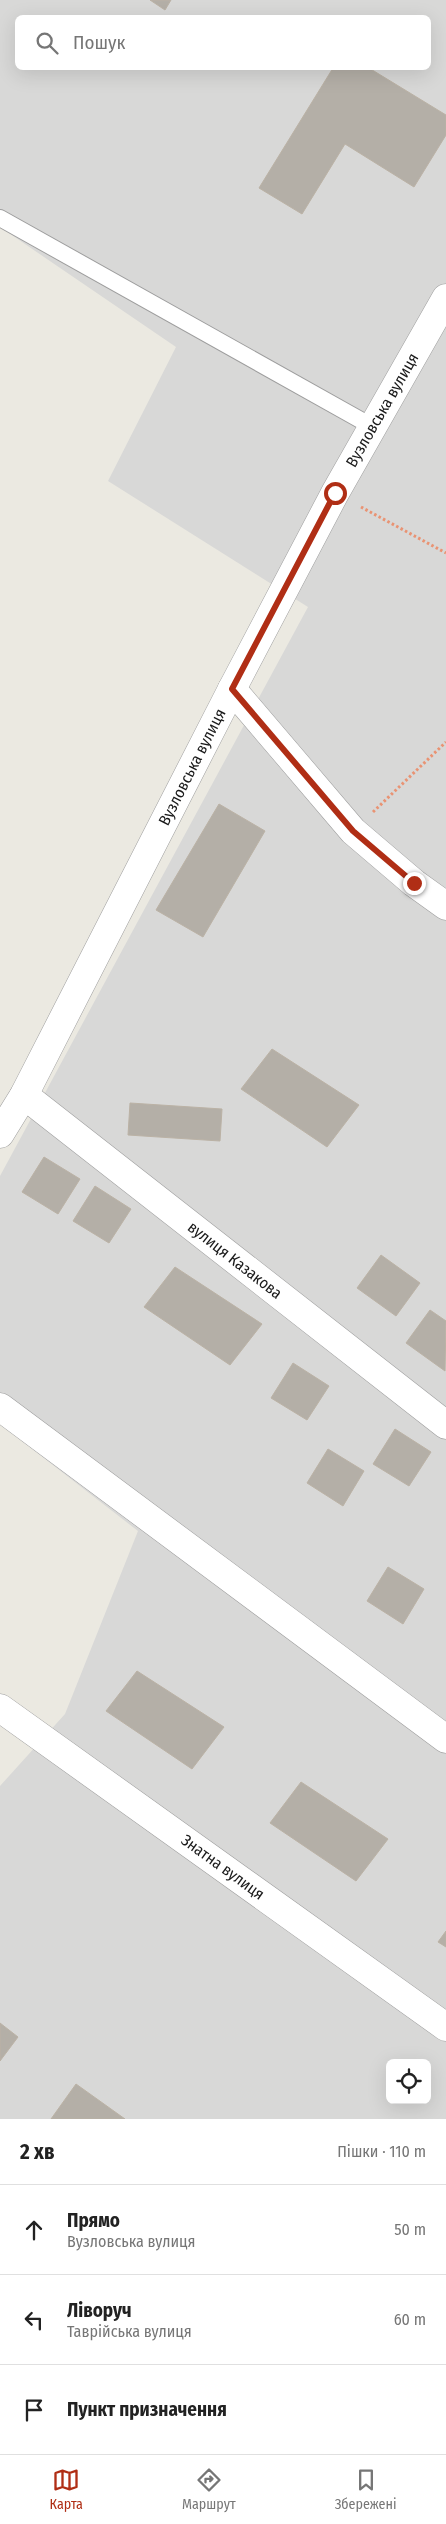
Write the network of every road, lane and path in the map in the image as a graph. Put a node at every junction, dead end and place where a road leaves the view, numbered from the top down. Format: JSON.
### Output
{"nodes":[{"id":1,"x":0,"y":218,"type":"edge"},
{"id":2,"x":446,"y":298,"type":"edge"},
{"id":3,"x":373,"y":427,"type":"junction"},
{"id":4,"x":335,"y":493,"type":"junction"},
{"id":5,"x":446,"y":553,"type":"edge"},
{"id":6,"x":232,"y":689,"type":"junction"},
{"id":7,"x":446,"y":742,"type":"edge"},
{"id":8,"x":353,"y":831,"type":"junction"},
{"id":9,"x":446,"y":906,"type":"edge"},
{"id":10,"x":24,"y":1095,"type":"junction"},
{"id":11,"x":0,"y":1134,"type":"edge"},
{"id":12,"x":0,"y":1407,"type":"edge"},
{"id":13,"x":446,"y":1425,"type":"edge"},
{"id":14,"x":0,"y":1708,"type":"edge"},
{"id":15,"x":446,"y":1739,"type":"edge"},
{"id":16,"x":446,"y":2027,"type":"edge"}],
"edges":[{"from":1,"to":3,"type":"lane"},
{"from":2,"to":3,"type":"street","name":"Вузловська вулиця"},
{"from":3,"to":4,"type":"street","name":"Вузловська вулиця"},
{"from":4,"to":5,"type":"path"},
{"from":4,"to":6,"type":"street","name":"Вузловська вулиця"},
{"from":6,"to":8,"type":"street"},
{"from":6,"to":10,"type":"street","name":"Вузловська вулиця"},
{"from":7,"to":8,"type":"path"},
{"from":8,"to":9,"type":"street"},
{"from":10,"to":11,"type":"street","name":"Вузловська вулиця"},
{"from":10,"to":13,"type":"street","name":"вулиця Казакова"},
{"from":12,"to":15,"type":"street"},
{"from":14,"to":16,"type":"street","name":"Знатна вулиця"}]}
